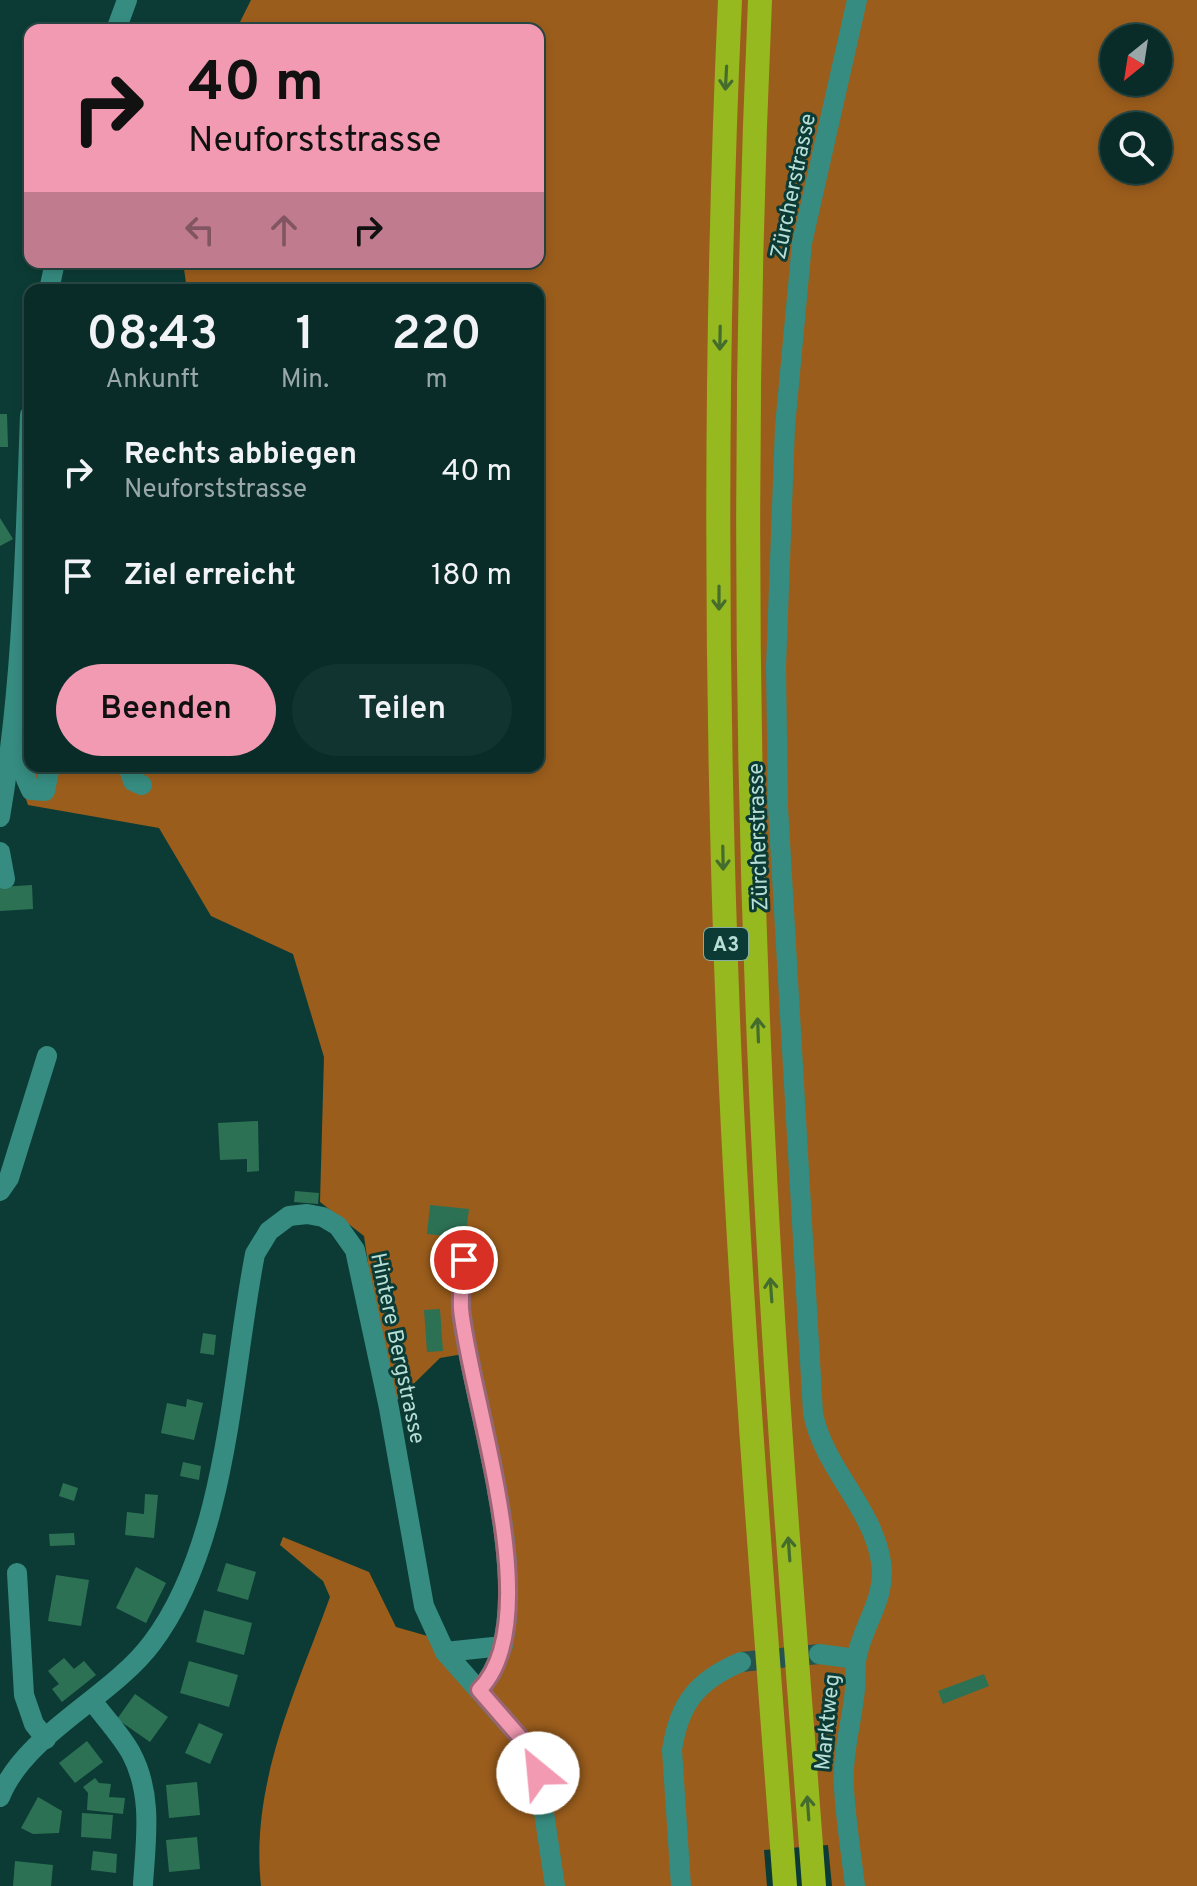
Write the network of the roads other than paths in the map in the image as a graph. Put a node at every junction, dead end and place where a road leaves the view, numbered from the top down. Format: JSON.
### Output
{"nodes":[{"id":1,"x":127,"y":0,"type":"edge"},
{"id":2,"x":730,"y":0,"type":"edge"},
{"id":3,"x":760,"y":0,"type":"edge"},
{"id":4,"x":857,"y":0,"type":"edge"},
{"id":5,"x":118,"y":24,"type":"edge"},
{"id":6,"x":24,"y":598,"type":"edge"},
{"id":7,"x":12,"y":746,"type":"junction"},
{"id":8,"x":24,"y":758,"type":"edge"},
{"id":9,"x":25,"y":772,"type":"edge"},
{"id":10,"x":49,"y":772,"type":"edge"},
{"id":11,"x":130,"y":772,"type":"edge"},
{"id":12,"x":142,"y":785,"type":"dead end"},
{"id":13,"x":0,"y":817,"type":"edge"},
{"id":14,"x":0,"y":852,"type":"edge"},
{"id":15,"x":5,"y":879,"type":"dead end"},
{"id":16,"x":47,"y":1056,"type":"dead end"},
{"id":17,"x":0,"y":1191,"type":"edge"},
{"id":18,"x":464,"y":1260,"type":"dead end"},
{"id":19,"x":17,"y":1573,"type":"dead end"},
{"id":20,"x":503,"y":1646,"type":"junction"},
{"id":21,"x":445,"y":1652,"type":"junction"},
{"id":22,"x":819,"y":1654,"type":"tunnel mouth"},
{"id":23,"x":856,"y":1659,"type":"junction"},
{"id":24,"x":741,"y":1662,"type":"tunnel mouth"},
{"id":25,"x":479,"y":1690,"type":"junction"},
{"id":26,"x":93,"y":1702,"type":"junction"},
{"id":27,"x":46,"y":1739,"type":"junction"},
{"id":28,"x":0,"y":1797,"type":"edge"},
{"id":29,"x":143,"y":1884,"type":"dead end"},
{"id":30,"x":555,"y":1886,"type":"edge"},
{"id":31,"x":681,"y":1886,"type":"edge"},
{"id":32,"x":785,"y":1886,"type":"edge"},
{"id":33,"x":814,"y":1886,"type":"edge"},
{"id":34,"x":855,"y":1886,"type":"edge"}],
"edges":[{"from":1,"to":5,"type":"street"},
{"from":2,"to":32,"type":"highway","number":"A3","one_way":true},
{"from":33,"to":3,"type":"highway","number":"A3","one_way":true},
{"from":4,"to":23,"type":"street","name":"Zürcherstrasse"},
{"from":6,"to":7,"type":"street"},
{"from":7,"to":8,"type":"street"},
{"from":7,"to":13,"type":"street"},
{"from":9,"to":10,"type":"street"},
{"from":11,"to":12,"type":"street"},
{"from":14,"to":15,"type":"street"},
{"from":16,"to":17,"type":"street"},
{"from":18,"to":20,"type":"street"},
{"from":19,"to":27,"type":"street"},
{"from":20,"to":21,"type":"street"},
{"from":20,"to":25,"type":"street"},
{"from":21,"to":25,"type":"street","name":"Hintere Bergstrasse"},
{"from":21,"to":26,"type":"street","name":"Hintere Bergstrasse"},
{"from":22,"to":23,"type":"street"},
{"from":23,"to":34,"type":"street","name":"Marktweg"},
{"from":24,"to":31,"type":"street"},
{"from":25,"to":30,"type":"street","name":"Hintere Bergstrasse"},
{"from":26,"to":27,"type":"street","name":"Hintere Bergstrasse"},
{"from":26,"to":29,"type":"street"},
{"from":27,"to":28,"type":"street","name":"Hintere Bergstrasse"}]}
